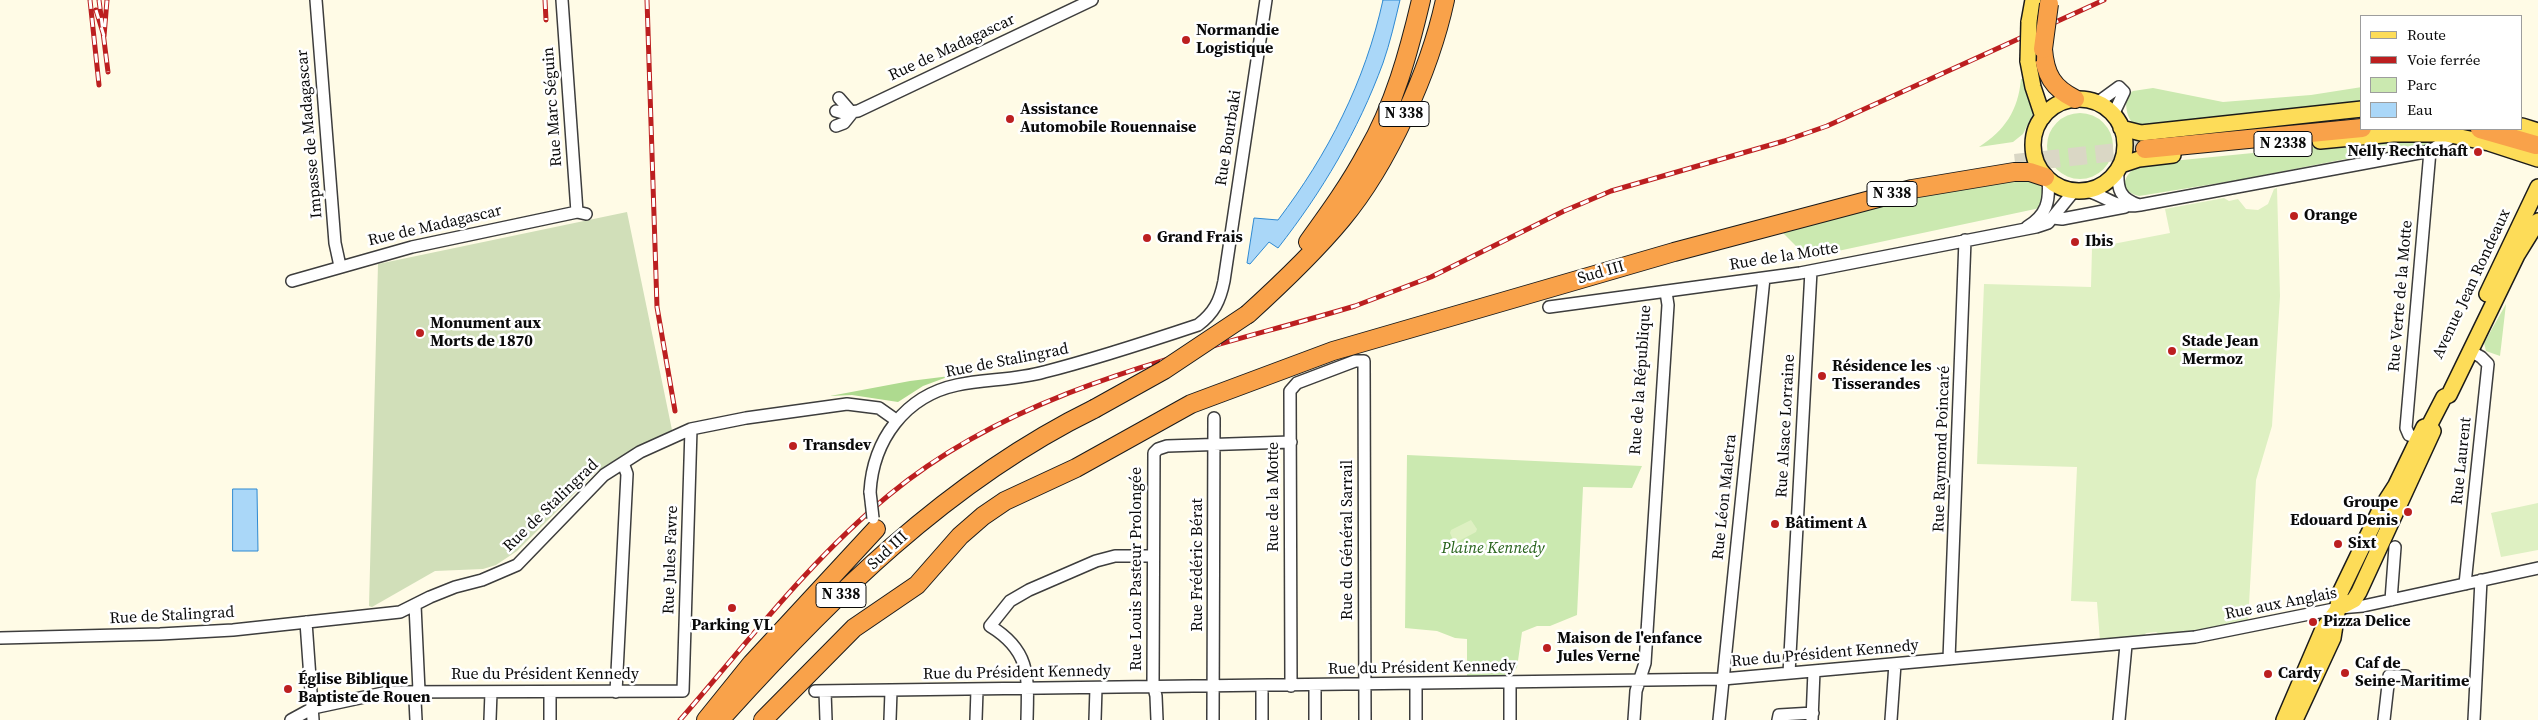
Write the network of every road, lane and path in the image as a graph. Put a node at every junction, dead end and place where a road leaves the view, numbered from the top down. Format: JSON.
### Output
{"nodes":[{"id":1,"x":316,"y":0,"type":"edge"},
{"id":2,"x":562,"y":0,"type":"edge"},
{"id":3,"x":1092,"y":0,"type":"edge"},
{"id":4,"x":1266,"y":0,"type":"edge"},
{"id":5,"x":1420,"y":0,"type":"edge"},
{"id":6,"x":1445,"y":0,"type":"edge"},
{"id":7,"x":2040,"y":4,"type":"edge"},
{"id":8,"x":839,"y":98,"type":"dead end"},
{"id":9,"x":2076,"y":100,"type":"junction"},
{"id":10,"x":2097,"y":103,"type":"junction"},
{"id":11,"x":2360,"y":109,"type":"edge"},
{"id":12,"x":836,"y":111,"type":"dead end"},
{"id":13,"x":852,"y":113,"type":"junction"},
{"id":14,"x":2113,"y":114,"type":"junction"},
{"id":15,"x":2043,"y":117,"type":"junction"},
{"id":16,"x":2285,"y":118,"type":"junction"},
{"id":17,"x":2360,"y":121,"type":"edge"},
{"id":18,"x":2312,"y":123,"type":"joint"},
{"id":19,"x":836,"y":126,"type":"dead end"},
{"id":20,"x":2122,"y":128,"type":"junction"},
{"id":21,"x":2360,"y":128,"type":"edge"},
{"id":22,"x":2485,"y":130,"type":"edge"},
{"id":23,"x":2506,"y":130,"type":"edge"},
{"id":24,"x":2455,"y":134,"type":"junction"},
{"id":25,"x":2535,"y":137,"type":"edge"},
{"id":26,"x":2145,"y":150,"type":"tunnel mouth"},
{"id":27,"x":2430,"y":151,"type":"junction"},
{"id":28,"x":2015,"y":162,"type":"tunnel mouth"},
{"id":29,"x":2119,"y":168,"type":"junction"},
{"id":30,"x":2046,"y":178,"type":"junction"},
{"id":31,"x":2538,"y":187,"type":"edge"},
{"id":32,"x":2081,"y":191,"type":"junction"},
{"id":33,"x":2140,"y":205,"type":"junction"},
{"id":34,"x":2125,"y":207,"type":"junction"},
{"id":35,"x":582,"y":213,"type":"joint"},
{"id":36,"x":2053,"y":218,"type":"junction"},
{"id":37,"x":2538,"y":221,"type":"edge"},
{"id":38,"x":2023,"y":229,"type":"junction"},
{"id":39,"x":1742,"y":234,"type":"junction"},
{"id":40,"x":1965,"y":240,"type":"junction"},
{"id":41,"x":340,"y":266,"type":"junction"},
{"id":42,"x":1810,"y":271,"type":"junction"},
{"id":43,"x":1764,"y":278,"type":"junction"},
{"id":44,"x":292,"y":281,"type":"dead end"},
{"id":45,"x":1224,"y":281,"type":"joint"},
{"id":46,"x":1666,"y":292,"type":"junction"},
{"id":47,"x":1549,"y":307,"type":"dead end"},
{"id":48,"x":1248,"y":314,"type":"junction"},
{"id":49,"x":2470,"y":351,"type":"junction"},
{"id":50,"x":1364,"y":361,"type":"joint"},
{"id":51,"x":2444,"y":397,"type":"junction"},
{"id":52,"x":1214,"y":418,"type":"dead end"},
{"id":53,"x":896,"y":420,"type":"junction"},
{"id":54,"x":2429,"y":426,"type":"junction"},
{"id":55,"x":691,"y":429,"type":"junction"},
{"id":56,"x":2418,"y":438,"type":"junction"},
{"id":57,"x":1291,"y":442,"type":"junction"},
{"id":58,"x":1215,"y":444,"type":"junction"},
{"id":59,"x":622,"y":463,"type":"junction"},
{"id":60,"x":874,"y":524,"type":"joint"},
{"id":61,"x":2395,"y":547,"type":"dead end"},
{"id":62,"x":1153,"y":556,"type":"junction"},
{"id":63,"x":2538,"y":568,"type":"edge"},
{"id":64,"x":2481,"y":580,"type":"junction"},
{"id":65,"x":2465,"y":584,"type":"junction"},
{"id":66,"x":2391,"y":600,"type":"junction"},
{"id":67,"x":415,"y":605,"type":"junction"},
{"id":68,"x":2339,"y":608,"type":"junction"},
{"id":69,"x":306,"y":622,"type":"junction"},
{"id":70,"x":0,"y":638,"type":"edge"},
{"id":71,"x":2126,"y":645,"type":"junction"},
{"id":72,"x":2028,"y":652,"type":"joint"},
{"id":73,"x":1949,"y":659,"type":"junction"},
{"id":74,"x":1894,"y":664,"type":"junction"},
{"id":75,"x":1814,"y":671,"type":"junction"},
{"id":76,"x":1789,"y":673,"type":"junction"},
{"id":77,"x":2406,"y":676,"type":"dead end"},
{"id":78,"x":1640,"y":677,"type":"junction"},
{"id":79,"x":1723,"y":679,"type":"junction"},
{"id":80,"x":1510,"y":683,"type":"junction"},
{"id":81,"x":1416,"y":684,"type":"junction"},
{"id":82,"x":1315,"y":685,"type":"junction"},
{"id":83,"x":1365,"y":685,"type":"junction"},
{"id":84,"x":1262,"y":686,"type":"junction"},
{"id":85,"x":1291,"y":686,"type":"junction"},
{"id":86,"x":1153,"y":687,"type":"junction"},
{"id":87,"x":1213,"y":687,"type":"junction"},
{"id":88,"x":1096,"y":688,"type":"junction"},
{"id":89,"x":1028,"y":689,"type":"junction"},
{"id":90,"x":977,"y":690,"type":"junction"},
{"id":91,"x":419,"y":691,"type":"junction"},
{"id":92,"x":891,"y":691,"type":"junction"},
{"id":93,"x":491,"y":692,"type":"junction"},
{"id":94,"x":550,"y":692,"type":"junction"},
{"id":95,"x":616,"y":692,"type":"junction"},
{"id":96,"x":683,"y":692,"type":"joint"},
{"id":97,"x":313,"y":708,"type":"junction"},
{"id":98,"x":1812,"y":716,"type":"edge"},
{"id":99,"x":291,"y":720,"type":"edge"},
{"id":100,"x":313,"y":720,"type":"edge"},
{"id":101,"x":416,"y":720,"type":"edge"},
{"id":102,"x":490,"y":720,"type":"edge"},
{"id":103,"x":550,"y":720,"type":"edge"},
{"id":104,"x":706,"y":720,"type":"edge"},
{"id":105,"x":720,"y":720,"type":"edge"},
{"id":106,"x":763,"y":720,"type":"edge"},
{"id":107,"x":826,"y":720,"type":"edge"},
{"id":108,"x":890,"y":720,"type":"edge"},
{"id":109,"x":976,"y":720,"type":"edge"},
{"id":110,"x":1027,"y":720,"type":"edge"},
{"id":111,"x":1095,"y":720,"type":"edge"},
{"id":112,"x":1157,"y":720,"type":"edge"},
{"id":113,"x":1213,"y":720,"type":"edge"},
{"id":114,"x":1262,"y":720,"type":"edge"},
{"id":115,"x":1315,"y":720,"type":"edge"},
{"id":116,"x":1365,"y":720,"type":"edge"},
{"id":117,"x":1416,"y":720,"type":"edge"},
{"id":118,"x":1510,"y":720,"type":"edge"},
{"id":119,"x":1634,"y":720,"type":"edge"},
{"id":120,"x":1718,"y":720,"type":"edge"},
{"id":121,"x":1778,"y":720,"type":"edge"},
{"id":122,"x":1892,"y":720,"type":"edge"},
{"id":123,"x":2120,"y":720,"type":"edge"},
{"id":124,"x":2284,"y":720,"type":"edge"},
{"id":125,"x":2295,"y":720,"type":"edge"},
{"id":126,"x":2384,"y":720,"type":"edge"},
{"id":127,"x":2474,"y":720,"type":"edge"}],
"edges":[{"from":1,"to":41,"type":"street","name":"Impasse de Madagascar"},
{"from":2,"to":35,"type":"street","name":"Rue Marc Séguin"},
{"from":3,"to":13,"type":"street","name":"Rue de Madagascar"},
{"from":4,"to":45,"type":"street","name":"Rue Bourbaki"},
{"from":5,"to":48,"type":"highway"},
{"from":6,"to":48,"type":"highway","number":"N 338"},
{"from":7,"to":9,"type":"highway","bridge":true},
{"from":7,"to":15,"type":"main road","bridge":true},
{"from":8,"to":13,"type":"street"},
{"from":9,"to":10,"type":"main road"},
{"from":9,"to":15,"type":"main road"},
{"from":10,"to":14,"type":"main road"},
{"from":10,"to":14,"type":"street"},
{"from":11,"to":16,"type":"main road","number":"N 2338"},
{"from":12,"to":13,"type":"street"},
{"from":13,"to":19,"type":"street","name":"Rue de Madagascar"},
{"from":14,"to":20,"type":"main road"},
{"from":15,"to":30,"type":"main road"},
{"from":16,"to":18,"type":"main road"},
{"from":16,"to":20,"type":"main road","number":"N 2338"},
{"from":17,"to":18,"type":"highway","number":"N 2338"},
{"from":20,"to":29,"type":"main road"},
{"from":21,"to":26,"type":"highway"},
{"from":22,"to":25,"type":"highway"},
{"from":23,"to":25,"type":"highway"},
{"from":24,"to":25,"type":"main road","number":"N 2338"},
{"from":24,"to":27,"type":"street","name":"Rue de la Motte"},
{"from":24,"to":29,"type":"main road","number":"N 2338"},
{"from":27,"to":33,"type":"street","name":"Rue de la Motte"},
{"from":27,"to":56,"type":"street","name":"Rue Verte de la Motte"},
{"from":28,"to":39,"type":"highway"},
{"from":29,"to":32,"type":"main road"},
{"from":29,"to":33,"type":"street"},
{"from":30,"to":32,"type":"main road"},
{"from":30,"to":38,"type":"street","name":"Rue de la Motte"},
{"from":30,"to":39,"type":"highway","number":"N 338"},
{"from":31,"to":51,"type":"main road","name":"Avenue Jean Rondeaux"},
{"from":32,"to":34,"type":"street"},
{"from":32,"to":36,"type":"street","name":"Rue de la Motte"},
{"from":33,"to":34,"type":"street","name":"Rue de la Motte"},
{"from":34,"to":36,"type":"street","name":"Rue de la Motte"},
{"from":35,"to":41,"type":"street","name":"Rue de Madagascar"},
{"from":36,"to":38,"type":"street","name":"Rue de la Motte"},
{"from":37,"to":49,"type":"main road","name":"Avenue Jean Rondeaux"},
{"from":38,"to":40,"type":"street","name":"Rue de la Motte"},
{"from":39,"to":106,"type":"highway","name":"Sud III","number":"N 338"},
{"from":40,"to":42,"type":"street","name":"Rue de la Motte"},
{"from":40,"to":73,"type":"street","name":"Rue Raymond Poincaré"},
{"from":41,"to":44,"type":"street","name":"Rue de Madagascar"},
{"from":42,"to":43,"type":"street","name":"Rue de la Motte"},
{"from":42,"to":76,"type":"street","name":"Rue Alsace Lorraine"},
{"from":43,"to":46,"type":"street","name":"Rue de la Motte"},
{"from":43,"to":79,"type":"street","name":"Rue Léon Maletra"},
{"from":45,"to":53,"type":"street","name":"Rue de Stalingrad"},
{"from":46,"to":47,"type":"street","name":"Rue de la Motte"},
{"from":46,"to":78,"type":"street","name":"Rue de la République"},
{"from":48,"to":105,"type":"highway","name":"Sud III","number":"N 338","bridge":true},
{"from":49,"to":51,"type":"main road","name":"Avenue Jean Rondeaux"},
{"from":49,"to":65,"type":"street","name":"Rue Laurent"},
{"from":50,"to":57,"type":"street","name":"Rue de la Motte"},
{"from":50,"to":83,"type":"street","name":"Rue du Général Sarrail"},
{"from":51,"to":54,"type":"main road","name":"Avenue Jean Rondeaux"},
{"from":52,"to":58,"type":"street","name":"Rue Frédéric Bérat"},
{"from":53,"to":55,"type":"street","name":"Rue de Stalingrad"},
{"from":53,"to":60,"type":"street","bridge":true},
{"from":54,"to":56,"type":"main road","name":"Avenue Jean Rondeaux"},
{"from":54,"to":68,"type":"main road","name":"Avenue Jean Rondeaux"},
{"from":55,"to":59,"type":"street","name":"Rue de Stalingrad"},
{"from":55,"to":96,"type":"street","name":"Rue Jules Favre"},
{"from":56,"to":68,"type":"main road","name":"Avenue Jean Rondeaux"},
{"from":57,"to":58,"type":"street"},
{"from":57,"to":85,"type":"street","name":"Rue de la Motte"},
{"from":58,"to":62,"type":"street","name":"Rue Louis Pasteur Prolongée"},
{"from":58,"to":87,"type":"street","name":"Rue Frédéric Bérat"},
{"from":59,"to":67,"type":"street","name":"Rue de Stalingrad"},
{"from":59,"to":95,"type":"street"},
{"from":60,"to":104,"type":"highway"},
{"from":61,"to":66,"type":"street"},
{"from":62,"to":86,"type":"street","name":"Rue Louis Pasteur Prolongée"},
{"from":62,"to":89,"type":"street"},
{"from":63,"to":64,"type":"street","name":"Rue aux Anglais"},
{"from":64,"to":65,"type":"street","name":"Rue aux Anglais"},
{"from":64,"to":127,"type":"street"},
{"from":65,"to":66,"type":"street","name":"Rue aux Anglais"},
{"from":66,"to":68,"type":"street","name":"Rue aux Anglais"},
{"from":67,"to":69,"type":"street","name":"Rue de Stalingrad"},
{"from":67,"to":91,"type":"street"},
{"from":68,"to":71,"type":"street","name":"Rue aux Anglais"},
{"from":68,"to":124,"type":"main road","name":"Avenue Jean Rondeaux"},
{"from":68,"to":125,"type":"main road","name":"Avenue Jean Rondeaux"},
{"from":69,"to":70,"type":"street","name":"Rue de Stalingrad"},
{"from":69,"to":97,"type":"street"},
{"from":71,"to":72,"type":"street","name":"Rue aux Anglais"},
{"from":71,"to":123,"type":"street"},
{"from":72,"to":73,"type":"street","name":"Rue du Président Kennedy"},
{"from":73,"to":74,"type":"street","name":"Rue du Président Kennedy"},
{"from":74,"to":75,"type":"street","name":"Rue du Président Kennedy"},
{"from":74,"to":122,"type":"street"},
{"from":75,"to":76,"type":"street","name":"Rue du Président Kennedy"},
{"from":75,"to":98,"type":"street"},
{"from":76,"to":79,"type":"street","name":"Rue du Président Kennedy"},
{"from":77,"to":126,"type":"street"},
{"from":78,"to":79,"type":"street","name":"Rue du Président Kennedy"},
{"from":78,"to":80,"type":"street","name":"Rue du Président Kennedy"},
{"from":78,"to":119,"type":"street","name":"Rue de la République"},
{"from":79,"to":120,"type":"street","name":"Rue Léon Maletra"},
{"from":80,"to":81,"type":"street","name":"Rue du Président Kennedy"},
{"from":80,"to":118,"type":"street"},
{"from":81,"to":83,"type":"street","name":"Rue du Président Kennedy"},
{"from":81,"to":117,"type":"street"},
{"from":82,"to":83,"type":"street","name":"Rue du Président Kennedy"},
{"from":82,"to":85,"type":"street","name":"Rue du Président Kennedy"},
{"from":82,"to":115,"type":"street"},
{"from":83,"to":116,"type":"street","name":"Rue du Général Sarrail"},
{"from":84,"to":85,"type":"street","name":"Rue du Président Kennedy"},
{"from":84,"to":87,"type":"street","name":"Rue du Président Kennedy"},
{"from":84,"to":114,"type":"street"},
{"from":86,"to":87,"type":"street","name":"Rue du Président Kennedy"},
{"from":86,"to":88,"type":"street","name":"Rue du Président Kennedy"},
{"from":86,"to":112,"type":"street","name":"Rue Louis Pasteur Prolongée"},
{"from":87,"to":113,"type":"street","name":"Rue Frédéric Bérat"},
{"from":88,"to":89,"type":"street","name":"Rue du Président Kennedy"},
{"from":88,"to":111,"type":"street"},
{"from":89,"to":90,"type":"street","name":"Rue du Président Kennedy"},
{"from":89,"to":110,"type":"street"},
{"from":90,"to":92,"type":"street","name":"Rue du Président Kennedy"},
{"from":90,"to":109,"type":"street"},
{"from":91,"to":93,"type":"street","name":"Rue du Président Kennedy"},
{"from":91,"to":97,"type":"street","name":"Rue du Président Kennedy"},
{"from":91,"to":101,"type":"street"},
{"from":92,"to":107,"type":"street","name":"Rue du Président Kennedy"},
{"from":92,"to":108,"type":"street"},
{"from":93,"to":94,"type":"street","name":"Rue du Président Kennedy"},
{"from":93,"to":102,"type":"street"},
{"from":94,"to":95,"type":"street","name":"Rue du Président Kennedy"},
{"from":94,"to":103,"type":"street"},
{"from":95,"to":96,"type":"street","name":"Rue du Président Kennedy"},
{"from":97,"to":99,"type":"street","name":"Rue du Président Kennedy"},
{"from":97,"to":100,"type":"street"},
{"from":98,"to":121,"type":"street"}]}
